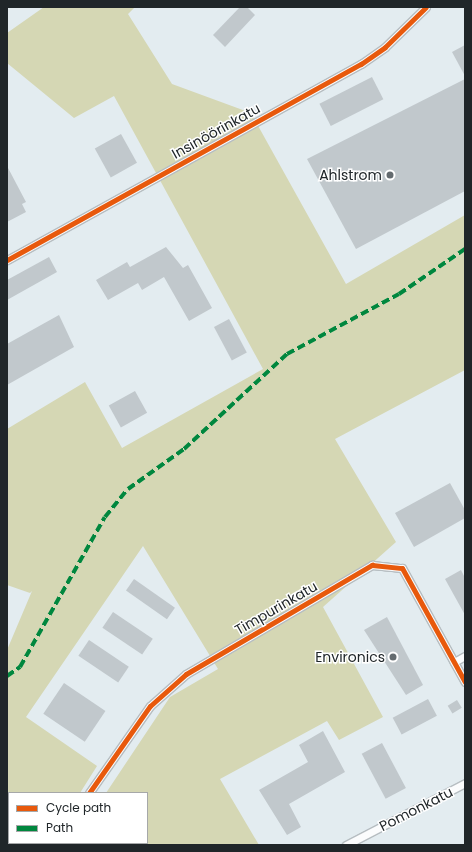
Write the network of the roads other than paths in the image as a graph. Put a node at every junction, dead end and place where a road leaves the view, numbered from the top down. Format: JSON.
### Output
{"nodes":[{"id":1,"x":426,"y":7,"type":"edge"},
{"id":2,"x":7,"y":260,"type":"edge"},
{"id":3,"x":465,"y":656,"type":"edge"},
{"id":4,"x":454,"y":662,"type":"junction"},
{"id":5,"x":465,"y":682,"type":"edge"},
{"id":6,"x":465,"y":783,"type":"edge"},
{"id":7,"x":90,"y":792,"type":"edge"},
{"id":8,"x":346,"y":845,"type":"edge"}],
"edges":[{"from":1,"to":2,"type":"street","name":"Insinöörinkatu"},
{"from":3,"to":4,"type":"street"},
{"from":4,"to":5,"type":"street","name":"Timpurinkatu"},
{"from":4,"to":7,"type":"street","name":"Timpurinkatu"},
{"from":6,"to":8,"type":"street","name":"Pomonkatu"}]}
